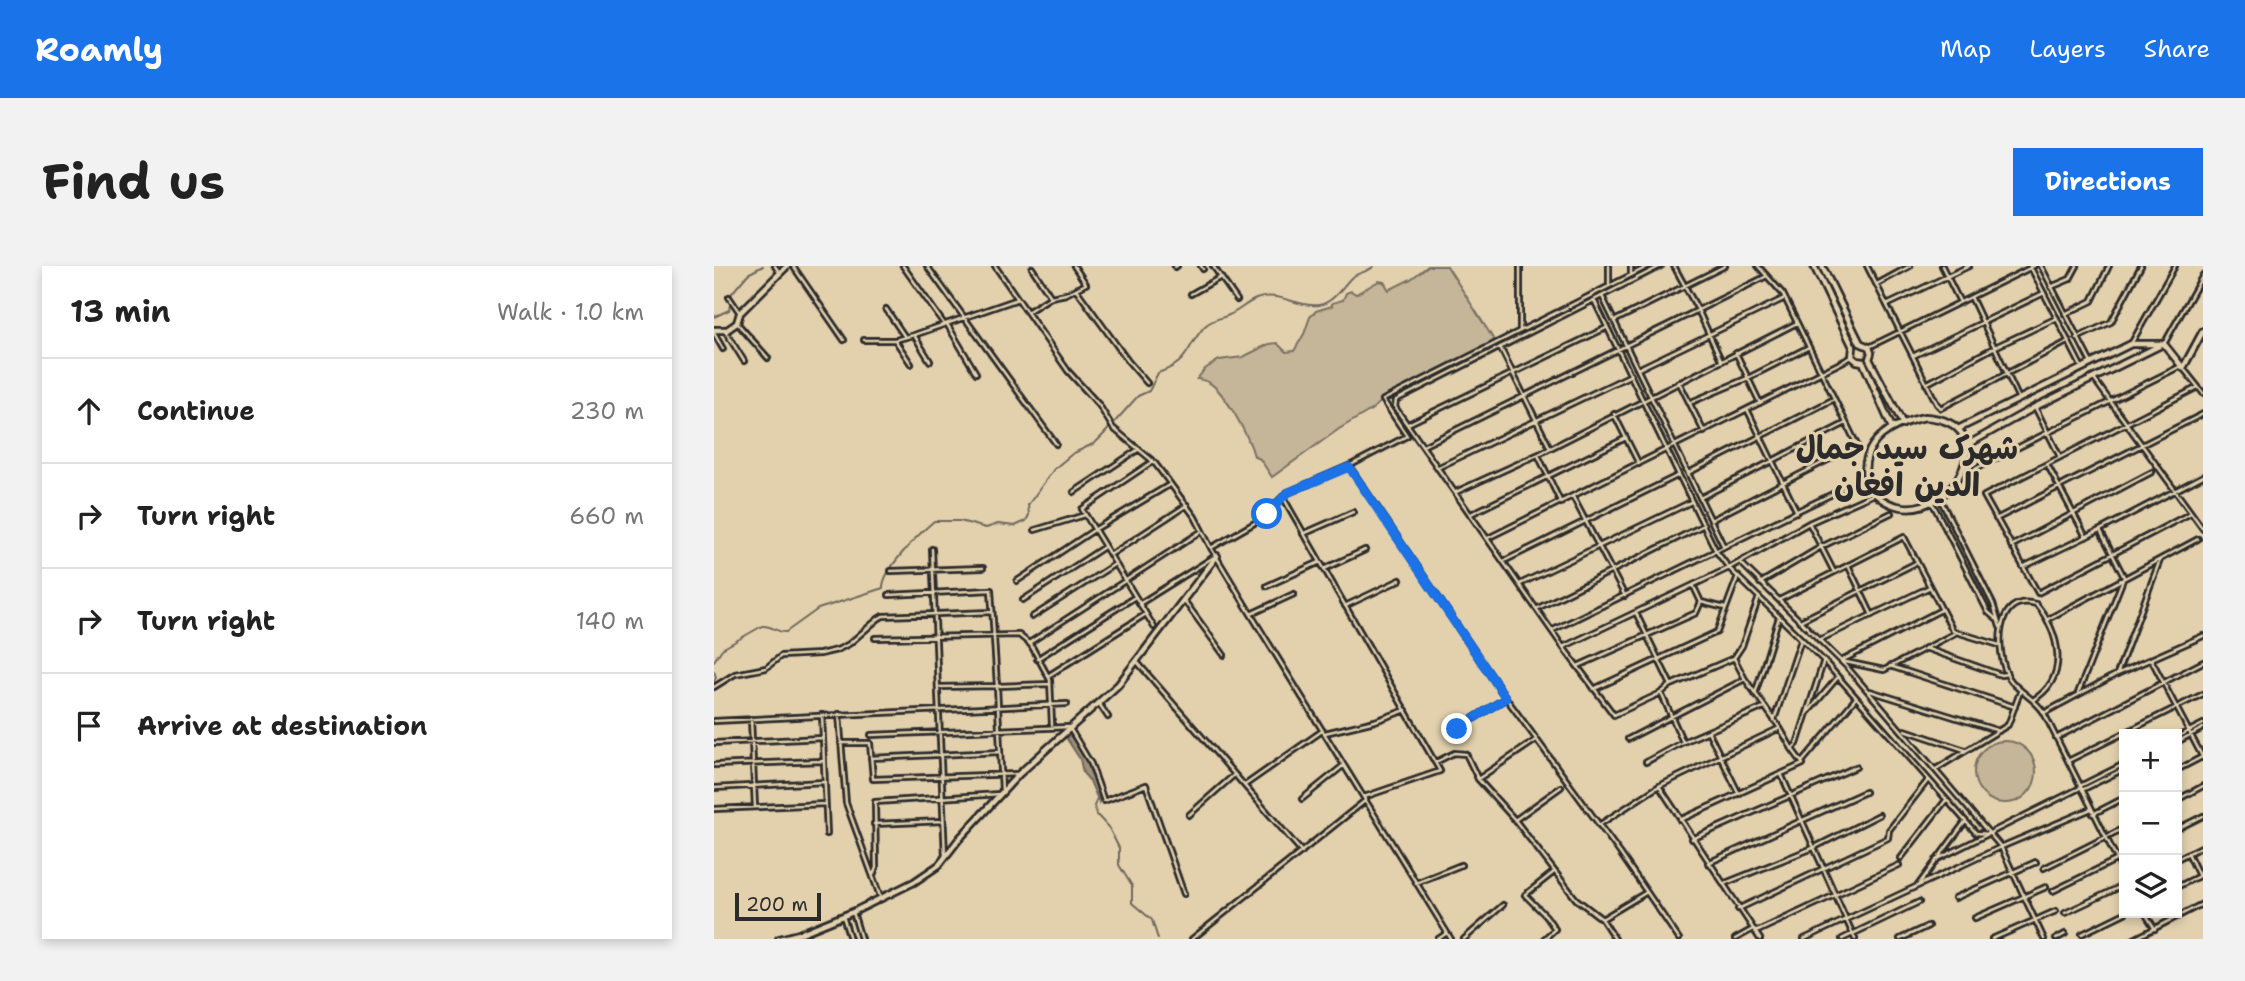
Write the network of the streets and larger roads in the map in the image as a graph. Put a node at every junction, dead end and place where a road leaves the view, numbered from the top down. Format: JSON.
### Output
{"nodes":[{"id":1,"x":775,"y":266,"type":"edge"},
{"id":2,"x":787,"y":266,"type":"edge"},
{"id":3,"x":793,"y":266,"type":"edge"},
{"id":4,"x":903,"y":266,"type":"edge"},
{"id":5,"x":927,"y":266,"type":"edge"},
{"id":6,"x":995,"y":266,"type":"edge"},
{"id":7,"x":1074,"y":266,"type":"edge"},
{"id":8,"x":1213,"y":266,"type":"edge"},
{"id":9,"x":1520,"y":266,"type":"edge"},
{"id":10,"x":1609,"y":266,"type":"edge"},
{"id":11,"x":1631,"y":266,"type":"edge"},
{"id":12,"x":1649,"y":266,"type":"edge"},
{"id":13,"x":1661,"y":266,"type":"edge"},
{"id":14,"x":1674,"y":266,"type":"edge"},
{"id":15,"x":1725,"y":266,"type":"edge"},
{"id":16,"x":1758,"y":266,"type":"edge"},
{"id":17,"x":1814,"y":266,"type":"edge"},
{"id":18,"x":1822,"y":266,"type":"edge"},
{"id":19,"x":1867,"y":266,"type":"edge"},
{"id":20,"x":1910,"y":266,"type":"edge"},
{"id":21,"x":1942,"y":266,"type":"edge"},
{"id":22,"x":1969,"y":266,"type":"edge"},
{"id":23,"x":2040,"y":266,"type":"edge"},
{"id":24,"x":2077,"y":266,"type":"edge"},
{"id":25,"x":2109,"y":266,"type":"edge"},
{"id":26,"x":2141,"y":266,"type":"edge"},
{"id":27,"x":2175,"y":266,"type":"edge"},
{"id":28,"x":2031,"y":267,"type":"edge"},
{"id":29,"x":1032,"y":268,"type":"dead end"},
{"id":30,"x":779,"y":272,"type":"junction"},
{"id":31,"x":1631,"y":275,"type":"junction"},
{"id":32,"x":2203,"y":275,"type":"edge"},
{"id":33,"x":1766,"y":276,"type":"junction"},
{"id":34,"x":1221,"y":277,"type":"junction"},
{"id":35,"x":1947,"y":277,"type":"junction"},
{"id":36,"x":1877,"y":284,"type":"junction"},
{"id":37,"x":1609,"y":286,"type":"junction"},
{"id":38,"x":1684,"y":286,"type":"junction"},
{"id":39,"x":2051,"y":287,"type":"junction"},
{"id":40,"x":1076,"y":289,"type":"junction"},
{"id":41,"x":2044,"y":293,"type":"junction"},
{"id":42,"x":1191,"y":294,"type":"dead end"},
{"id":43,"x":1602,"y":296,"type":"junction"},
{"id":44,"x":1051,"y":297,"type":"junction"},
{"id":45,"x":1971,"y":297,"type":"junction"},
{"id":46,"x":1785,"y":298,"type":"junction"},
{"id":47,"x":1018,"y":299,"type":"junction"},
{"id":48,"x":1237,"y":300,"type":"dead end"},
{"id":49,"x":1594,"y":300,"type":"junction"},
{"id":50,"x":730,"y":301,"type":"dead end"},
{"id":51,"x":1960,"y":302,"type":"junction"},
{"id":52,"x":1887,"y":305,"type":"junction"},
{"id":53,"x":886,"y":309,"type":"dead end"},
{"id":54,"x":1698,"y":310,"type":"junction"},
{"id":55,"x":1027,"y":312,"type":"junction"},
{"id":56,"x":740,"y":313,"type":"junction"},
{"id":57,"x":2065,"y":314,"type":"junction"},
{"id":58,"x":2057,"y":318,"type":"junction"},
{"id":59,"x":964,"y":319,"type":"junction"},
{"id":60,"x":1614,"y":321,"type":"junction"},
{"id":61,"x":737,"y":323,"type":"junction"},
{"id":62,"x":945,"y":323,"type":"junction"},
{"id":63,"x":1797,"y":323,"type":"junction"},
{"id":64,"x":1983,"y":323,"type":"junction"},
{"id":65,"x":1608,"y":327,"type":"junction"},
{"id":66,"x":724,"y":329,"type":"junction"},
{"id":67,"x":1520,"y":330,"type":"junction"},
{"id":68,"x":2203,"y":331,"type":"edge"},
{"id":69,"x":714,"y":332,"type":"edge"},
{"id":70,"x":1900,"y":332,"type":"junction"},
{"id":71,"x":1709,"y":334,"type":"junction"},
{"id":72,"x":914,"y":335,"type":"junction"},
{"id":73,"x":905,"y":337,"type":"junction"},
{"id":74,"x":2077,"y":338,"type":"junction"},
{"id":75,"x":864,"y":340,"type":"dead end"},
{"id":76,"x":895,"y":340,"type":"junction"},
{"id":77,"x":844,"y":341,"type":"dead end"},
{"id":78,"x":2069,"y":341,"type":"junction"},
{"id":79,"x":1860,"y":343,"type":"junction"},
{"id":80,"x":2131,"y":344,"type":"junction"},
{"id":81,"x":2164,"y":344,"type":"junction"},
{"id":82,"x":1627,"y":346,"type":"junction"},
{"id":83,"x":1500,"y":347,"type":"junction"},
{"id":84,"x":1809,"y":347,"type":"junction"},
{"id":85,"x":1853,"y":347,"type":"junction"},
{"id":86,"x":1869,"y":347,"type":"junction"},
{"id":87,"x":1995,"y":347,"type":"junction"},
{"id":88,"x":723,"y":349,"type":"dead end"},
{"id":89,"x":1618,"y":349,"type":"junction"},
{"id":90,"x":1736,"y":353,"type":"junction"},
{"id":91,"x":1913,"y":356,"type":"junction"},
{"id":92,"x":1852,"y":357,"type":"junction"},
{"id":93,"x":768,"y":358,"type":"dead end"},
{"id":94,"x":1721,"y":360,"type":"junction"},
{"id":95,"x":1866,"y":360,"type":"junction"},
{"id":96,"x":744,"y":361,"type":"dead end"},
{"id":97,"x":930,"y":361,"type":"dead end"},
{"id":98,"x":2091,"y":363,"type":"junction"},
{"id":99,"x":911,"y":364,"type":"dead end"},
{"id":100,"x":2182,"y":367,"type":"junction"},
{"id":101,"x":2082,"y":368,"type":"junction"},
{"id":102,"x":1637,"y":369,"type":"junction"},
{"id":103,"x":2007,"y":372,"type":"junction"},
{"id":104,"x":976,"y":373,"type":"dead end"},
{"id":105,"x":1514,"y":373,"type":"junction"},
{"id":106,"x":1821,"y":373,"type":"junction"},
{"id":107,"x":1631,"y":375,"type":"junction"},
{"id":108,"x":1748,"y":378,"type":"junction"},
{"id":109,"x":2094,"y":379,"type":"junction"},
{"id":110,"x":1679,"y":382,"type":"junction"},
{"id":111,"x":1147,"y":383,"type":"dead end"},
{"id":112,"x":1926,"y":384,"type":"junction"},
{"id":113,"x":2198,"y":387,"type":"junction"},
{"id":114,"x":2203,"y":393,"type":"edge"},
{"id":115,"x":1525,"y":395,"type":"junction"},
{"id":116,"x":1651,"y":396,"type":"junction"},
{"id":117,"x":1834,"y":398,"type":"junction"},
{"id":118,"x":2019,"y":399,"type":"junction"},
{"id":119,"x":1643,"y":400,"type":"junction"},
{"id":120,"x":2111,"y":400,"type":"junction"},
{"id":121,"x":1689,"y":403,"type":"junction"},
{"id":122,"x":1760,"y":404,"type":"junction"},
{"id":123,"x":2035,"y":407,"type":"junction"},
{"id":124,"x":1748,"y":410,"type":"junction"},
{"id":125,"x":1614,"y":414,"type":"junction"},
{"id":126,"x":2203,"y":414,"type":"edge"},
{"id":127,"x":1536,"y":421,"type":"junction"},
{"id":128,"x":1846,"y":423,"type":"junction"},
{"id":129,"x":2127,"y":423,"type":"junction"},
{"id":130,"x":1408,"y":424,"type":"junction"},
{"id":131,"x":1903,"y":424,"type":"junction"},
{"id":132,"x":1892,"y":428,"type":"junction"},
{"id":133,"x":1957,"y":429,"type":"junction"},
{"id":134,"x":2049,"y":431,"type":"junction"},
{"id":135,"x":1704,"y":432,"type":"junction"},
{"id":136,"x":1760,"y":436,"type":"junction"},
{"id":137,"x":1626,"y":438,"type":"junction"},
{"id":138,"x":1056,"y":444,"type":"dead end"},
{"id":139,"x":1967,"y":445,"type":"junction"},
{"id":140,"x":2143,"y":445,"type":"junction"},
{"id":141,"x":1423,"y":446,"type":"junction"},
{"id":142,"x":1675,"y":446,"type":"junction"},
{"id":143,"x":1550,"y":448,"type":"junction"},
{"id":144,"x":1139,"y":449,"type":"junction"},
{"id":145,"x":1667,"y":450,"type":"junction"},
{"id":146,"x":1537,"y":454,"type":"junction"},
{"id":147,"x":2060,"y":457,"type":"junction"},
{"id":148,"x":1772,"y":460,"type":"junction"},
{"id":149,"x":1152,"y":462,"type":"junction"},
{"id":150,"x":1639,"y":464,"type":"junction"},
{"id":151,"x":2047,"y":464,"type":"junction"},
{"id":152,"x":1349,"y":467,"type":"junction"},
{"id":153,"x":1437,"y":468,"type":"junction"},
{"id":154,"x":1975,"y":469,"type":"dead end"},
{"id":155,"x":2152,"y":472,"type":"dead end"},
{"id":156,"x":1688,"y":473,"type":"junction"},
{"id":157,"x":1549,"y":475,"type":"junction"},
{"id":158,"x":1679,"y":475,"type":"junction"},
{"id":159,"x":1866,"y":476,"type":"junction"},
{"id":160,"x":2203,"y":476,"type":"edge"},
{"id":161,"x":1783,"y":484,"type":"junction"},
{"id":162,"x":1170,"y":485,"type":"junction"},
{"id":163,"x":2060,"y":487,"type":"junction"},
{"id":164,"x":2175,"y":490,"type":"junction"},
{"id":165,"x":1074,"y":492,"type":"dead end"},
{"id":166,"x":1456,"y":492,"type":"junction"},
{"id":167,"x":1874,"y":494,"type":"junction"},
{"id":168,"x":1942,"y":495,"type":"junction"},
{"id":169,"x":1282,"y":496,"type":"junction"},
{"id":170,"x":1573,"y":497,"type":"junction"},
{"id":171,"x":1700,"y":498,"type":"junction"},
{"id":172,"x":1692,"y":501,"type":"junction"},
{"id":173,"x":1929,"y":501,"type":"junction"},
{"id":174,"x":1560,"y":503,"type":"junction"},
{"id":175,"x":1187,"y":505,"type":"junction"},
{"id":176,"x":1353,"y":512,"type":"dead end"},
{"id":177,"x":1797,"y":512,"type":"junction"},
{"id":178,"x":1891,"y":513,"type":"dead end"},
{"id":179,"x":2074,"y":513,"type":"junction"},
{"id":180,"x":2191,"y":513,"type":"junction"},
{"id":181,"x":1471,"y":514,"type":"junction"},
{"id":182,"x":1085,"y":515,"type":"junction"},
{"id":183,"x":1996,"y":519,"type":"junction"},
{"id":184,"x":1711,"y":520,"type":"junction"},
{"id":185,"x":1586,"y":522,"type":"junction"},
{"id":186,"x":1809,"y":523,"type":"junction"},
{"id":187,"x":1704,"y":525,"type":"junction"},
{"id":188,"x":2203,"y":529,"type":"edge"},
{"id":189,"x":1035,"y":530,"type":"dead end"},
{"id":190,"x":1094,"y":530,"type":"junction"},
{"id":191,"x":2100,"y":530,"type":"junction"},
{"id":192,"x":1202,"y":531,"type":"junction"},
{"id":193,"x":1303,"y":534,"type":"junction"},
{"id":194,"x":2087,"y":537,"type":"junction"},
{"id":195,"x":1488,"y":538,"type":"junction"},
{"id":196,"x":2198,"y":539,"type":"dead end"},
{"id":197,"x":2011,"y":546,"type":"junction"},
{"id":198,"x":1104,"y":547,"type":"junction"},
{"id":199,"x":1600,"y":547,"type":"junction"},
{"id":200,"x":1724,"y":547,"type":"junction"},
{"id":201,"x":1821,"y":547,"type":"junction"},
{"id":202,"x":1210,"y":548,"type":"junction"},
{"id":203,"x":932,"y":549,"type":"dead end"},
{"id":204,"x":1365,"y":550,"type":"dead end"},
{"id":205,"x":1716,"y":551,"type":"junction"},
{"id":206,"x":2112,"y":553,"type":"junction"},
{"id":207,"x":1109,"y":555,"type":"junction"},
{"id":208,"x":1217,"y":556,"type":"junction"},
{"id":209,"x":2160,"y":560,"type":"junction"},
{"id":210,"x":1504,"y":561,"type":"junction"},
{"id":211,"x":1320,"y":562,"type":"junction"},
{"id":212,"x":1740,"y":562,"type":"junction"},
{"id":213,"x":1917,"y":563,"type":"junction"},
{"id":214,"x":1115,"y":564,"type":"junction"},
{"id":215,"x":1848,"y":565,"type":"junction"},
{"id":216,"x":2023,"y":567,"type":"junction"},
{"id":217,"x":983,"y":568,"type":"dead end"},
{"id":218,"x":1729,"y":568,"type":"junction"},
{"id":219,"x":1324,"y":569,"type":"junction"},
{"id":220,"x":933,"y":570,"type":"junction"},
{"id":221,"x":1612,"y":570,"type":"junction"},
{"id":222,"x":891,"y":571,"type":"dead end"},
{"id":223,"x":1834,"y":572,"type":"junction"},
{"id":224,"x":1738,"y":576,"type":"junction"},
{"id":225,"x":2124,"y":577,"type":"junction"},
{"id":226,"x":1017,"y":580,"type":"dead end"},
{"id":227,"x":1124,"y":580,"type":"junction"},
{"id":228,"x":1400,"y":580,"type":"dead end"},
{"id":229,"x":1760,"y":583,"type":"junction"},
{"id":230,"x":1521,"y":584,"type":"junction"},
{"id":231,"x":1693,"y":585,"type":"junction"},
{"id":232,"x":1267,"y":586,"type":"dead end"},
{"id":233,"x":1930,"y":587,"type":"junction"},
{"id":234,"x":1861,"y":590,"type":"junction"},
{"id":235,"x":934,"y":593,"type":"junction"},
{"id":236,"x":2038,"y":593,"type":"junction"},
{"id":237,"x":1294,"y":594,"type":"dead end"},
{"id":238,"x":890,"y":595,"type":"dead end"},
{"id":239,"x":1625,"y":596,"type":"junction"},
{"id":240,"x":1135,"y":597,"type":"junction"},
{"id":241,"x":1759,"y":597,"type":"junction"},
{"id":242,"x":1183,"y":599,"type":"junction"},
{"id":243,"x":1023,"y":600,"type":"dead end"},
{"id":244,"x":1779,"y":600,"type":"junction"},
{"id":245,"x":1701,"y":602,"type":"junction"},
{"id":246,"x":1139,"y":604,"type":"junction"},
{"id":247,"x":2036,"y":604,"type":"junction"},
{"id":248,"x":1345,"y":606,"type":"junction"},
{"id":249,"x":1538,"y":608,"type":"junction"},
{"id":250,"x":1726,"y":608,"type":"junction"},
{"id":251,"x":1942,"y":610,"type":"junction"},
{"id":252,"x":992,"y":612,"type":"junction"},
{"id":253,"x":1636,"y":613,"type":"junction"},
{"id":254,"x":1146,"y":614,"type":"junction"},
{"id":255,"x":1251,"y":614,"type":"junction"},
{"id":256,"x":935,"y":615,"type":"junction"},
{"id":257,"x":1872,"y":615,"type":"junction"},
{"id":258,"x":1032,"y":617,"type":"dead end"},
{"id":259,"x":1779,"y":617,"type":"junction"},
{"id":260,"x":2048,"y":619,"type":"junction"},
{"id":261,"x":1997,"y":620,"type":"junction"},
{"id":262,"x":1800,"y":621,"type":"junction"},
{"id":263,"x":1154,"y":627,"type":"dead end"},
{"id":264,"x":2000,"y":627,"type":"junction"},
{"id":265,"x":1553,"y":630,"type":"junction"},
{"id":266,"x":1957,"y":632,"type":"junction"},
{"id":267,"x":993,"y":634,"type":"junction"},
{"id":268,"x":1648,"y":636,"type":"junction"},
{"id":269,"x":2203,"y":636,"type":"edge"},
{"id":270,"x":875,"y":638,"type":"dead end"},
{"id":271,"x":936,"y":638,"type":"junction"},
{"id":272,"x":1802,"y":639,"type":"junction"},
{"id":273,"x":1819,"y":640,"type":"junction"},
{"id":274,"x":1029,"y":643,"type":"junction"},
{"id":275,"x":2000,"y":645,"type":"junction"},
{"id":276,"x":1563,"y":647,"type":"junction"},
{"id":277,"x":1925,"y":649,"type":"junction"},
{"id":278,"x":1224,"y":655,"type":"dead end"},
{"id":279,"x":1734,"y":658,"type":"junction"},
{"id":280,"x":1037,"y":659,"type":"junction"},
{"id":281,"x":2151,"y":659,"type":"junction"},
{"id":282,"x":1659,"y":660,"type":"junction"},
{"id":283,"x":1824,"y":661,"type":"junction"},
{"id":284,"x":1841,"y":661,"type":"junction"},
{"id":285,"x":2203,"y":662,"type":"edge"},
{"id":286,"x":1138,"y":663,"type":"dead end"},
{"id":287,"x":1578,"y":666,"type":"junction"},
{"id":288,"x":1890,"y":666,"type":"junction"},
{"id":289,"x":2007,"y":674,"type":"junction"},
{"id":290,"x":2117,"y":674,"type":"junction"},
{"id":291,"x":1048,"y":676,"type":"junction"},
{"id":292,"x":1838,"y":677,"type":"junction"},
{"id":293,"x":1745,"y":679,"type":"junction"},
{"id":294,"x":2164,"y":682,"type":"junction"},
{"id":295,"x":1050,"y":684,"type":"junction"},
{"id":296,"x":1671,"y":685,"type":"junction"},
{"id":297,"x":997,"y":686,"type":"junction"},
{"id":298,"x":714,"y":687,"type":"edge"},
{"id":299,"x":938,"y":687,"type":"junction"},
{"id":300,"x":1594,"y":690,"type":"junction"},
{"id":301,"x":1867,"y":690,"type":"junction"},
{"id":302,"x":2020,"y":691,"type":"junction"},
{"id":303,"x":2078,"y":693,"type":"junction"},
{"id":304,"x":1661,"y":694,"type":"junction"},
{"id":305,"x":1755,"y":694,"type":"junction"},
{"id":306,"x":2203,"y":694,"type":"edge"},
{"id":307,"x":1506,"y":698,"type":"junction"},
{"id":308,"x":1856,"y":698,"type":"junction"},
{"id":309,"x":2033,"y":700,"type":"junction"},
{"id":310,"x":1098,"y":702,"type":"junction"},
{"id":311,"x":1051,"y":705,"type":"junction"},
{"id":312,"x":1067,"y":705,"type":"dead end"},
{"id":313,"x":1764,"y":707,"type":"junction"},
{"id":314,"x":2015,"y":707,"type":"junction"},
{"id":315,"x":999,"y":708,"type":"junction"},
{"id":316,"x":2177,"y":708,"type":"junction"},
{"id":317,"x":939,"y":710,"type":"junction"},
{"id":318,"x":1406,"y":710,"type":"junction"},
{"id":319,"x":1807,"y":713,"type":"junction"},
{"id":320,"x":2044,"y":713,"type":"junction"},
{"id":321,"x":839,"y":714,"type":"junction"},
{"id":322,"x":822,"y":715,"type":"junction"},
{"id":323,"x":1108,"y":717,"type":"dead end"},
{"id":324,"x":1672,"y":717,"type":"junction"},
{"id":325,"x":751,"y":719,"type":"junction"},
{"id":326,"x":1774,"y":720,"type":"junction"},
{"id":327,"x":714,"y":721,"type":"edge"},
{"id":328,"x":2203,"y":726,"type":"edge"},
{"id":329,"x":1052,"y":727,"type":"junction"},
{"id":330,"x":1069,"y":727,"type":"junction"},
{"id":331,"x":1780,"y":728,"type":"junction"},
{"id":332,"x":999,"y":729,"type":"junction"},
{"id":333,"x":1457,"y":729,"type":"dead end"},
{"id":334,"x":1902,"y":729,"type":"junction"},
{"id":335,"x":1708,"y":731,"type":"junction"},
{"id":336,"x":1998,"y":731,"type":"junction"},
{"id":337,"x":940,"y":732,"type":"junction"},
{"id":338,"x":1323,"y":732,"type":"junction"},
{"id":339,"x":2190,"y":733,"type":"junction"},
{"id":340,"x":871,"y":736,"type":"dead end"},
{"id":341,"x":2182,"y":737,"type":"edge"},
{"id":342,"x":823,"y":738,"type":"junction"},
{"id":343,"x":2056,"y":738,"type":"junction"},
{"id":344,"x":1628,"y":739,"type":"dead end"},
{"id":345,"x":1535,"y":740,"type":"junction"},
{"id":346,"x":752,"y":741,"type":"junction"},
{"id":347,"x":1683,"y":742,"type":"junction"},
{"id":348,"x":714,"y":743,"type":"edge"},
{"id":349,"x":841,"y":743,"type":"junction"},
{"id":350,"x":1792,"y":750,"type":"junction"},
{"id":351,"x":1967,"y":750,"type":"junction"},
{"id":352,"x":1000,"y":752,"type":"junction"},
{"id":353,"x":940,"y":754,"type":"junction"},
{"id":354,"x":1721,"y":755,"type":"junction"},
{"id":355,"x":2203,"y":757,"type":"edge"},
{"id":356,"x":871,"y":758,"type":"junction"},
{"id":357,"x":824,"y":761,"type":"junction"},
{"id":358,"x":2068,"y":761,"type":"junction"},
{"id":359,"x":1436,"y":762,"type":"junction"},
{"id":360,"x":1646,"y":762,"type":"dead end"},
{"id":361,"x":1802,"y":762,"type":"junction"},
{"id":362,"x":753,"y":763,"type":"junction"},
{"id":363,"x":714,"y":765,"type":"edge"},
{"id":364,"x":1344,"y":765,"type":"junction"},
{"id":365,"x":1856,"y":767,"type":"dead end"},
{"id":366,"x":2119,"y":767,"type":"edge"},
{"id":367,"x":2182,"y":768,"type":"edge"},
{"id":368,"x":1936,"y":769,"type":"junction"},
{"id":369,"x":2119,"y":771,"type":"edge"},
{"id":370,"x":1001,"y":774,"type":"junction"},
{"id":371,"x":1019,"y":774,"type":"junction"},
{"id":372,"x":1781,"y":774,"type":"junction"},
{"id":373,"x":1234,"y":775,"type":"junction"},
{"id":374,"x":941,"y":776,"type":"junction"},
{"id":375,"x":1478,"y":779,"type":"junction"},
{"id":376,"x":1928,"y":779,"type":"junction"},
{"id":377,"x":824,"y":782,"type":"junction"},
{"id":378,"x":754,"y":785,"type":"junction"},
{"id":379,"x":1244,"y":786,"type":"junction"},
{"id":380,"x":1659,"y":786,"type":"junction"},
{"id":381,"x":2203,"y":786,"type":"edge"},
{"id":382,"x":1561,"y":787,"type":"dead end"},
{"id":383,"x":714,"y":788,"type":"edge"},
{"id":384,"x":2081,"y":788,"type":"junction"},
{"id":385,"x":1865,"y":792,"type":"dead end"},
{"id":386,"x":1001,"y":793,"type":"junction"},
{"id":387,"x":1739,"y":794,"type":"junction"},
{"id":388,"x":1791,"y":795,"type":"junction"},
{"id":389,"x":2182,"y":797,"type":"edge"},
{"id":390,"x":942,"y":798,"type":"junction"},
{"id":391,"x":1302,"y":799,"type":"dead end"},
{"id":392,"x":1365,"y":799,"type":"junction"},
{"id":393,"x":1947,"y":800,"type":"junction"},
{"id":394,"x":2119,"y":801,"type":"edge"},
{"id":395,"x":825,"y":804,"type":"junction"},
{"id":396,"x":755,"y":807,"type":"junction"},
{"id":397,"x":714,"y":809,"type":"edge"},
{"id":398,"x":2091,"y":809,"type":"junction"},
{"id":399,"x":2094,"y":814,"type":"junction"},
{"id":400,"x":1189,"y":815,"type":"dead end"},
{"id":401,"x":1879,"y":815,"type":"dead end"},
{"id":402,"x":2203,"y":816,"type":"edge"},
{"id":403,"x":1515,"y":820,"type":"junction"},
{"id":404,"x":1680,"y":820,"type":"junction"},
{"id":405,"x":943,"y":821,"type":"junction"},
{"id":406,"x":1802,"y":822,"type":"junction"},
{"id":407,"x":1966,"y":822,"type":"junction"},
{"id":408,"x":874,"y":824,"type":"junction"},
{"id":409,"x":1599,"y":825,"type":"junction"},
{"id":410,"x":2182,"y":826,"type":"edge"},
{"id":411,"x":2119,"y":831,"type":"edge"},
{"id":412,"x":827,"y":834,"type":"dead end"},
{"id":413,"x":1989,"y":834,"type":"junction"},
{"id":414,"x":2106,"y":838,"type":"junction"},
{"id":415,"x":1692,"y":839,"type":"junction"},
{"id":416,"x":2203,"y":846,"type":"edge"},
{"id":417,"x":2001,"y":847,"type":"junction"},
{"id":418,"x":1813,"y":848,"type":"junction"},
{"id":419,"x":1302,"y":852,"type":"junction"},
{"id":420,"x":2188,"y":853,"type":"junction"},
{"id":421,"x":2182,"y":856,"type":"edge"},
{"id":422,"x":945,"y":859,"type":"junction"},
{"id":423,"x":1901,"y":859,"type":"dead end"},
{"id":424,"x":2118,"y":859,"type":"joint"},
{"id":425,"x":1936,"y":860,"type":"junction"},
{"id":426,"x":2036,"y":862,"type":"dead end"},
{"id":427,"x":1708,"y":863,"type":"junction"},
{"id":428,"x":1461,"y":865,"type":"dead end"},
{"id":429,"x":1899,"y":865,"type":"dead end"},
{"id":430,"x":2044,"y":868,"type":"dead end"},
{"id":431,"x":1825,"y":870,"type":"junction"},
{"id":432,"x":1554,"y":872,"type":"junction"},
{"id":433,"x":2012,"y":872,"type":"junction"},
{"id":434,"x":2203,"y":874,"type":"edge"},
{"id":435,"x":873,"y":875,"type":"junction"},
{"id":436,"x":2199,"y":876,"type":"junction"},
{"id":437,"x":1416,"y":883,"type":"junction"},
{"id":438,"x":1723,"y":884,"type":"junction"},
{"id":439,"x":2182,"y":884,"type":"edge"},
{"id":440,"x":1917,"y":887,"type":"junction"},
{"id":441,"x":2046,"y":887,"type":"dead end"},
{"id":442,"x":2119,"y":887,"type":"edge"},
{"id":443,"x":2053,"y":891,"type":"dead end"},
{"id":444,"x":1647,"y":892,"type":"junction"},
{"id":445,"x":1184,"y":894,"type":"dead end"},
{"id":446,"x":1836,"y":896,"type":"junction"},
{"id":447,"x":2024,"y":897,"type":"junction"},
{"id":448,"x":1955,"y":898,"type":"dead end"},
{"id":449,"x":881,"y":899,"type":"junction"},
{"id":450,"x":1919,"y":902,"type":"dead end"},
{"id":451,"x":2202,"y":904,"type":"edge"},
{"id":452,"x":1503,"y":905,"type":"dead end"},
{"id":453,"x":1738,"y":909,"type":"junction"},
{"id":454,"x":2056,"y":911,"type":"dead end"},
{"id":455,"x":853,"y":912,"type":"junction"},
{"id":456,"x":2065,"y":913,"type":"dead end"},
{"id":457,"x":843,"y":916,"type":"junction"},
{"id":458,"x":2119,"y":916,"type":"edge"},
{"id":459,"x":1975,"y":918,"type":"dead end"},
{"id":460,"x":2148,"y":918,"type":"edge"},
{"id":461,"x":1602,"y":919,"type":"junction"},
{"id":462,"x":1847,"y":920,"type":"junction"},
{"id":463,"x":2036,"y":920,"type":"junction"},
{"id":464,"x":1928,"y":926,"type":"dead end"},
{"id":465,"x":1753,"y":929,"type":"junction"},
{"id":466,"x":2155,"y":929,"type":"junction"},
{"id":467,"x":1447,"y":933,"type":"junction"},
{"id":468,"x":2065,"y":934,"type":"dead end"},
{"id":469,"x":2082,"y":934,"type":"dead end"},
{"id":470,"x":799,"y":936,"type":"edge"},
{"id":471,"x":1854,"y":937,"type":"edge"},
{"id":472,"x":779,"y":939,"type":"edge"},
{"id":473,"x":850,"y":939,"type":"edge"},
{"id":474,"x":861,"y":939,"type":"edge"},
{"id":475,"x":1192,"y":939,"type":"edge"},
{"id":476,"x":1438,"y":939,"type":"edge"},
{"id":477,"x":1451,"y":939,"type":"edge"},
{"id":478,"x":1464,"y":939,"type":"edge"},
{"id":479,"x":1544,"y":939,"type":"edge"},
{"id":480,"x":1615,"y":939,"type":"edge"},
{"id":481,"x":1679,"y":939,"type":"edge"},
{"id":482,"x":1735,"y":939,"type":"edge"},
{"id":483,"x":1760,"y":939,"type":"edge"},
{"id":484,"x":1804,"y":939,"type":"edge"},
{"id":485,"x":1842,"y":939,"type":"edge"},
{"id":486,"x":1900,"y":939,"type":"edge"},
{"id":487,"x":1992,"y":939,"type":"edge"},
{"id":488,"x":2044,"y":939,"type":"edge"},
{"id":489,"x":2056,"y":939,"type":"edge"},
{"id":490,"x":2134,"y":939,"type":"edge"}],
"edges":[{"from":1,"to":30,"type":"street"},
{"from":2,"to":30,"type":"street"},
{"from":3,"to":77,"type":"street"},
{"from":4,"to":62,"type":"street"},
{"from":5,"to":59,"type":"street"},
{"from":6,"to":47,"type":"street"},
{"from":7,"to":40,"type":"street"},
{"from":8,"to":34,"type":"street"},
{"from":9,"to":67,"type":"street"},
{"from":10,"to":37,"type":"street"},
{"from":11,"to":31,"type":"street"},
{"from":12,"to":31,"type":"street"},
{"from":13,"to":43,"type":"street"},
{"from":14,"to":38,"type":"street"},
{"from":15,"to":38,"type":"street"},
{"from":16,"to":33,"type":"street"},
{"from":17,"to":85,"type":"street"},
{"from":18,"to":79,"type":"street"},
{"from":19,"to":36,"type":"street"},
{"from":20,"to":36,"type":"street"},
{"from":21,"to":35,"type":"street"},
{"from":22,"to":35,"type":"street"},
{"from":23,"to":39,"type":"street"},
{"from":24,"to":39,"type":"street"},
{"from":25,"to":57,"type":"street"},
{"from":26,"to":74,"type":"street"},
{"from":27,"to":80,"type":"street"},
{"from":28,"to":41,"type":"street"},
{"from":28,"to":45,"type":"street"},
{"from":29,"to":44,"type":"street"},
{"from":30,"to":56,"type":"street"},
{"from":31,"to":37,"type":"street"},
{"from":32,"to":81,"type":"street"},
{"from":33,"to":46,"type":"street"},
{"from":33,"to":54,"type":"street"},
{"from":34,"to":42,"type":"street"},
{"from":34,"to":48,"type":"street"},
{"from":35,"to":51,"type":"street"},
{"from":35,"to":52,"type":"street"},
{"from":36,"to":52,"type":"street"},
{"from":37,"to":67,"type":"street"},
{"from":38,"to":54,"type":"street"},
{"from":38,"to":60,"type":"street"},
{"from":39,"to":57,"type":"street"},
{"from":40,"to":44,"type":"street"},
{"from":40,"to":111,"type":"street"},
{"from":41,"to":58,"type":"street"},
{"from":41,"to":64,"type":"street"},
{"from":43,"to":49,"type":"street"},
{"from":43,"to":60,"type":"street"},
{"from":44,"to":55,"type":"street"},
{"from":45,"to":51,"type":"street"},
{"from":45,"to":64,"type":"street"},
{"from":46,"to":63,"type":"street"},
{"from":46,"to":71,"type":"street"},
{"from":47,"to":55,"type":"street"},
{"from":47,"to":59,"type":"street"},
{"from":49,"to":65,"type":"street"},
{"from":49,"to":83,"type":"street"},
{"from":50,"to":56,"type":"street"},
{"from":51,"to":70,"type":"street"},
{"from":52,"to":70,"type":"street"},
{"from":53,"to":73,"type":"street"},
{"from":54,"to":71,"type":"street"},
{"from":54,"to":82,"type":"street"},
{"from":55,"to":144,"type":"street"},
{"from":56,"to":61,"type":"street"},
{"from":57,"to":74,"type":"street"},
{"from":58,"to":78,"type":"street"},
{"from":58,"to":87,"type":"street"},
{"from":59,"to":62,"type":"street"},
{"from":59,"to":138,"type":"street"},
{"from":60,"to":82,"type":"street"},
{"from":61,"to":66,"type":"street"},
{"from":61,"to":93,"type":"street"},
{"from":62,"to":72,"type":"street"},
{"from":62,"to":104,"type":"street"},
{"from":63,"to":84,"type":"street"},
{"from":63,"to":90,"type":"street"},
{"from":64,"to":87,"type":"street"},
{"from":64,"to":91,"type":"street"},
{"from":65,"to":89,"type":"street"},
{"from":65,"to":105,"type":"street"},
{"from":66,"to":69,"type":"street"},
{"from":66,"to":96,"type":"street"},
{"from":67,"to":152,"type":"street"},
{"from":68,"to":100,"type":"street"},
{"from":69,"to":88,"type":"street"},
{"from":70,"to":86,"type":"street"},
{"from":70,"to":91,"type":"street"},
{"from":71,"to":94,"type":"street"},
{"from":71,"to":102,"type":"street"},
{"from":72,"to":73,"type":"street"},
{"from":72,"to":97,"type":"street"},
{"from":73,"to":76,"type":"street"},
{"from":74,"to":98,"type":"street"},
{"from":75,"to":76,"type":"street"},
{"from":76,"to":99,"type":"street"},
{"from":78,"to":101,"type":"street"},
{"from":78,"to":103,"type":"street"},
{"from":79,"to":85,"type":"street"},
{"from":79,"to":86,"type":"street"},
{"from":80,"to":81,"type":"street"},
{"from":80,"to":98,"type":"street"},
{"from":81,"to":100,"type":"street"},
{"from":81,"to":109,"type":"street"},
{"from":82,"to":89,"type":"street"},
{"from":82,"to":102,"type":"street"},
{"from":83,"to":105,"type":"street"},
{"from":83,"to":130,"type":"street"},
{"from":84,"to":106,"type":"street"},
{"from":84,"to":108,"type":"street"},
{"from":85,"to":92,"type":"street"},
{"from":86,"to":95,"type":"street"},
{"from":87,"to":103,"type":"street"},
{"from":87,"to":112,"type":"street"},
{"from":89,"to":107,"type":"street"},
{"from":89,"to":115,"type":"street"},
{"from":90,"to":94,"type":"street"},
{"from":90,"to":108,"type":"street"},
{"from":91,"to":112,"type":"street"},
{"from":92,"to":95,"type":"street"},
{"from":92,"to":106,"type":"street"},
{"from":94,"to":110,"type":"street"},
{"from":95,"to":131,"type":"street"},
{"from":95,"to":132,"type":"street"},
{"from":98,"to":101,"type":"street"},
{"from":100,"to":113,"type":"street"},
{"from":100,"to":120,"type":"street"},
{"from":101,"to":118,"type":"street"},
{"from":102,"to":116,"type":"street"},
{"from":103,"to":112,"type":"street"},
{"from":103,"to":118,"type":"street"},
{"from":105,"to":115,"type":"street"},
{"from":105,"to":130,"type":"street"},
{"from":106,"to":117,"type":"street"},
{"from":106,"to":122,"type":"street"},
{"from":107,"to":119,"type":"street"},
{"from":107,"to":127,"type":"street"},
{"from":108,"to":121,"type":"street"},
{"from":108,"to":122,"type":"street"},
{"from":109,"to":120,"type":"street"},
{"from":109,"to":123,"type":"street"},
{"from":110,"to":116,"type":"street"},
{"from":110,"to":121,"type":"street"},
{"from":113,"to":114,"type":"street"},
{"from":113,"to":129,"type":"street"},
{"from":115,"to":127,"type":"street"},
{"from":115,"to":141,"type":"street"},
{"from":116,"to":119,"type":"street"},
{"from":116,"to":142,"type":"street"},
{"from":117,"to":128,"type":"street"},
{"from":117,"to":136,"type":"street"},
{"from":118,"to":133,"type":"street"},
{"from":119,"to":125,"type":"street"},
{"from":119,"to":145,"type":"street"},
{"from":120,"to":129,"type":"street"},
{"from":120,"to":134,"type":"street"},
{"from":121,"to":135,"type":"street"},
{"from":122,"to":124,"type":"street"},
{"from":123,"to":134,"type":"street"},
{"from":123,"to":139,"type":"street"},
{"from":124,"to":135,"type":"street"},
{"from":124,"to":136,"type":"street"},
{"from":125,"to":137,"type":"street"},
{"from":125,"to":143,"type":"street"},
{"from":126,"to":140,"type":"street"},
{"from":127,"to":143,"type":"street"},
{"from":127,"to":153,"type":"street"},
{"from":128,"to":148,"type":"street"},
{"from":128,"to":161,"type":"street"},
{"from":129,"to":140,"type":"street"},
{"from":129,"to":147,"type":"street"},
{"from":130,"to":141,"type":"street"},
{"from":131,"to":132,"type":"street"},
{"from":131,"to":133,"type":"street"},
{"from":132,"to":159,"type":"street"},
{"from":133,"to":139,"type":"street"},
{"from":134,"to":147,"type":"street"},
{"from":134,"to":154,"type":"street"},
{"from":135,"to":142,"type":"street"},
{"from":136,"to":148,"type":"street"},
{"from":136,"to":156,"type":"street"},
{"from":137,"to":150,"type":"street"},
{"from":137,"to":157,"type":"street"},
{"from":139,"to":168,"type":"street"},
{"from":140,"to":163,"type":"street"},
{"from":140,"to":164,"type":"street"},
{"from":141,"to":153,"type":"street"},
{"from":142,"to":145,"type":"street"},
{"from":142,"to":156,"type":"street"},
{"from":143,"to":146,"type":"street"},
{"from":144,"to":149,"type":"street"},
{"from":144,"to":165,"type":"street"},
{"from":145,"to":150,"type":"street"},
{"from":145,"to":158,"type":"street"},
{"from":146,"to":157,"type":"street"},
{"from":146,"to":166,"type":"street"},
{"from":147,"to":151,"type":"street"},
{"from":148,"to":161,"type":"street"},
{"from":148,"to":171,"type":"street"},
{"from":149,"to":162,"type":"street"},
{"from":149,"to":182,"type":"street"},
{"from":150,"to":170,"type":"street"},
{"from":151,"to":163,"type":"street"},
{"from":151,"to":183,"type":"street"},
{"from":152,"to":169,"type":"street"},
{"from":152,"to":307,"type":"street"},
{"from":153,"to":166,"type":"street"},
{"from":155,"to":179,"type":"street"},
{"from":156,"to":171,"type":"street"},
{"from":157,"to":174,"type":"street"},
{"from":157,"to":181,"type":"street"},
{"from":158,"to":172,"type":"street"},
{"from":158,"to":185,"type":"street"},
{"from":159,"to":167,"type":"street"},
{"from":159,"to":177,"type":"street"},
{"from":160,"to":164,"type":"street"},
{"from":161,"to":177,"type":"street"},
{"from":161,"to":184,"type":"street"},
{"from":162,"to":175,"type":"street"},
{"from":162,"to":190,"type":"street"},
{"from":163,"to":179,"type":"street"},
{"from":163,"to":183,"type":"street"},
{"from":164,"to":180,"type":"street"},
{"from":164,"to":191,"type":"street"},
{"from":166,"to":181,"type":"street"},
{"from":167,"to":173,"type":"street"},
{"from":167,"to":186,"type":"street"},
{"from":168,"to":173,"type":"street"},
{"from":168,"to":261,"type":"street"},
{"from":169,"to":193,"type":"street"},
{"from":169,"to":202,"type":"street"},
{"from":170,"to":174,"type":"street"},
{"from":170,"to":185,"type":"street"},
{"from":171,"to":184,"type":"street"},
{"from":172,"to":187,"type":"street"},
{"from":172,"to":199,"type":"street"},
{"from":173,"to":261,"type":"street"},
{"from":174,"to":195,"type":"street"},
{"from":175,"to":192,"type":"street"},
{"from":175,"to":207,"type":"street"},
{"from":176,"to":193,"type":"street"},
{"from":177,"to":200,"type":"street"},
{"from":178,"to":201,"type":"street"},
{"from":179,"to":194,"type":"street"},
{"from":179,"to":197,"type":"street"},
{"from":180,"to":188,"type":"street"},
{"from":180,"to":206,"type":"street"},
{"from":181,"to":195,"type":"street"},
{"from":182,"to":189,"type":"street"},
{"from":182,"to":190,"type":"street"},
{"from":183,"to":197,"type":"street"},
{"from":184,"to":200,"type":"street"},
{"from":185,"to":199,"type":"street"},
{"from":185,"to":210,"type":"street"},
{"from":186,"to":201,"type":"street"},
{"from":186,"to":212,"type":"street"},
{"from":187,"to":205,"type":"street"},
{"from":187,"to":221,"type":"street"},
{"from":190,"to":198,"type":"street"},
{"from":190,"to":226,"type":"street"},
{"from":191,"to":194,"type":"street"},
{"from":191,"to":206,"type":"street"},
{"from":192,"to":202,"type":"street"},
{"from":192,"to":227,"type":"street"},
{"from":193,"to":211,"type":"street"},
{"from":194,"to":216,"type":"street"},
{"from":195,"to":210,"type":"street"},
{"from":196,"to":209,"type":"street"},
{"from":197,"to":216,"type":"street"},
{"from":198,"to":207,"type":"street"},
{"from":198,"to":243,"type":"street"},
{"from":199,"to":221,"type":"street"},
{"from":199,"to":230,"type":"street"},
{"from":200,"to":205,"type":"street"},
{"from":201,"to":223,"type":"street"},
{"from":201,"to":229,"type":"street"},
{"from":202,"to":208,"type":"street"},
{"from":203,"to":220,"type":"street"},
{"from":204,"to":219,"type":"street"},
{"from":205,"to":218,"type":"street"},
{"from":205,"to":239,"type":"street"},
{"from":206,"to":225,"type":"street"},
{"from":206,"to":236,"type":"street"},
{"from":207,"to":214,"type":"street"},
{"from":208,"to":242,"type":"street"},
{"from":208,"to":246,"type":"street"},
{"from":208,"to":255,"type":"street"},
{"from":209,"to":225,"type":"street"},
{"from":209,"to":290,"type":"street"},
{"from":210,"to":230,"type":"street"},
{"from":211,"to":219,"type":"street"},
{"from":211,"to":232,"type":"street"},
{"from":212,"to":218,"type":"street"},
{"from":212,"to":229,"type":"street"},
{"from":213,"to":215,"type":"street"},
{"from":213,"to":233,"type":"street"},
{"from":213,"to":234,"type":"street"},
{"from":214,"to":227,"type":"street"},
{"from":214,"to":258,"type":"street"},
{"from":215,"to":223,"type":"street"},
{"from":215,"to":234,"type":"street"},
{"from":216,"to":236,"type":"street"},
{"from":217,"to":220,"type":"street"},
{"from":218,"to":224,"type":"street"},
{"from":218,"to":231,"type":"street"},
{"from":219,"to":248,"type":"street"},
{"from":220,"to":222,"type":"street"},
{"from":220,"to":235,"type":"street"},
{"from":221,"to":239,"type":"street"},
{"from":221,"to":249,"type":"street"},
{"from":223,"to":244,"type":"street"},
{"from":224,"to":241,"type":"street"},
{"from":224,"to":250,"type":"street"},
{"from":225,"to":260,"type":"street"},
{"from":225,"to":303,"type":"street"},
{"from":227,"to":240,"type":"street"},
{"from":227,"to":274,"type":"street"},
{"from":228,"to":248,"type":"street"},
{"from":229,"to":244,"type":"street"},
{"from":230,"to":249,"type":"street"},
{"from":231,"to":245,"type":"street"},
{"from":231,"to":253,"type":"street"},
{"from":233,"to":251,"type":"street"},
{"from":233,"to":257,"type":"street"},
{"from":234,"to":257,"type":"street"},
{"from":234,"to":262,"type":"street"},
{"from":235,"to":238,"type":"street"},
{"from":235,"to":252,"type":"street"},
{"from":235,"to":256,"type":"street"},
{"from":236,"to":247,"type":"street"},
{"from":237,"to":255,"type":"street"},
{"from":239,"to":265,"type":"street"},
{"from":240,"to":246,"type":"street"},
{"from":240,"to":280,"type":"street"},
{"from":241,"to":259,"type":"street"},
{"from":241,"to":279,"type":"street"},
{"from":242,"to":278,"type":"street"},
{"from":242,"to":310,"type":"street"},
{"from":244,"to":262,"type":"street"},
{"from":245,"to":250,"type":"street"},
{"from":245,"to":268,"type":"street"},
{"from":246,"to":254,"type":"street"},
{"from":247,"to":260,"type":"street"},
{"from":247,"to":264,"type":"street"},
{"from":248,"to":318,"type":"street"},
{"from":249,"to":265,"type":"street"},
{"from":250,"to":282,"type":"street"},
{"from":251,"to":266,"type":"street"},
{"from":251,"to":284,"type":"street"},
{"from":252,"to":256,"type":"street"},
{"from":252,"to":267,"type":"street"},
{"from":253,"to":268,"type":"street"},
{"from":253,"to":276,"type":"street"},
{"from":254,"to":263,"type":"street"},
{"from":254,"to":291,"type":"street"},
{"from":255,"to":338,"type":"street"},
{"from":256,"to":271,"type":"street"},
{"from":256,"to":298,"type":"street"},
{"from":257,"to":273,"type":"street"},
{"from":259,"to":272,"type":"street"},
{"from":259,"to":305,"type":"street"},
{"from":260,"to":309,"type":"street"},
{"from":261,"to":264,"type":"street"},
{"from":262,"to":273,"type":"street"},
{"from":264,"to":275,"type":"street"},
{"from":265,"to":276,"type":"street"},
{"from":266,"to":275,"type":"street"},
{"from":266,"to":277,"type":"street"},
{"from":267,"to":271,"type":"street"},
{"from":267,"to":274,"type":"street"},
{"from":267,"to":297,"type":"street"},
{"from":268,"to":282,"type":"street"},
{"from":268,"to":287,"type":"street"},
{"from":269,"to":281,"type":"street"},
{"from":270,"to":271,"type":"street"},
{"from":271,"to":299,"type":"street"},
{"from":272,"to":283,"type":"street"},
{"from":272,"to":326,"type":"street"},
{"from":273,"to":284,"type":"street"},
{"from":274,"to":280,"type":"street"},
{"from":275,"to":289,"type":"street"},
{"from":276,"to":287,"type":"street"},
{"from":277,"to":288,"type":"street"},
{"from":277,"to":289,"type":"street"},
{"from":279,"to":293,"type":"street"},
{"from":279,"to":296,"type":"street"},
{"from":280,"to":291,"type":"street"},
{"from":281,"to":290,"type":"street"},
{"from":281,"to":294,"type":"street"},
{"from":282,"to":296,"type":"street"},
{"from":282,"to":300,"type":"street"},
{"from":283,"to":292,"type":"street"},
{"from":283,"to":319,"type":"street"},
{"from":284,"to":288,"type":"street"},
{"from":284,"to":301,"type":"street"},
{"from":285,"to":294,"type":"street"},
{"from":286,"to":373,"type":"street"},
{"from":287,"to":300,"type":"street"},
{"from":288,"to":314,"type":"street"},
{"from":289,"to":302,"type":"street"},
{"from":290,"to":303,"type":"street"},
{"from":291,"to":295,"type":"street"},
{"from":292,"to":308,"type":"street"},
{"from":292,"to":319,"type":"street"},
{"from":293,"to":305,"type":"street"},
{"from":293,"to":324,"type":"street"},
{"from":294,"to":316,"type":"street"},
{"from":294,"to":343,"type":"street"},
{"from":295,"to":297,"type":"street"},
{"from":295,"to":311,"type":"street"},
{"from":296,"to":304,"type":"street"},
{"from":297,"to":299,"type":"street"},
{"from":297,"to":315,"type":"street"},
{"from":299,"to":317,"type":"street"},
{"from":300,"to":304,"type":"street"},
{"from":301,"to":334,"type":"street"},
{"from":301,"to":336,"type":"street"},
{"from":302,"to":309,"type":"street"},
{"from":302,"to":314,"type":"street"},
{"from":303,"to":320,"type":"street"},
{"from":304,"to":324,"type":"street"},
{"from":305,"to":313,"type":"street"},
{"from":306,"to":316,"type":"street"},
{"from":307,"to":333,"type":"street"},
{"from":307,"to":345,"type":"street"},
{"from":308,"to":361,"type":"street"},
{"from":308,"to":376,"type":"street"},
{"from":309,"to":320,"type":"street"},
{"from":310,"to":323,"type":"street"},
{"from":310,"to":330,"type":"street"},
{"from":311,"to":312,"type":"street"},
{"from":311,"to":315,"type":"street"},
{"from":311,"to":329,"type":"street"},
{"from":313,"to":326,"type":"street"},
{"from":313,"to":335,"type":"street"},
{"from":314,"to":336,"type":"street"},
{"from":315,"to":317,"type":"street"},
{"from":315,"to":332,"type":"street"},
{"from":316,"to":339,"type":"street"},
{"from":316,"to":358,"type":"street"},
{"from":317,"to":321,"type":"street"},
{"from":317,"to":337,"type":"street"},
{"from":318,"to":338,"type":"street"},
{"from":318,"to":359,"type":"street"},
{"from":319,"to":350,"type":"street"},
{"from":320,"to":343,"type":"street"},
{"from":321,"to":322,"type":"street"},
{"from":321,"to":349,"type":"street"},
{"from":322,"to":325,"type":"street"},
{"from":322,"to":342,"type":"street"},
{"from":324,"to":344,"type":"street"},
{"from":324,"to":347,"type":"street"},
{"from":325,"to":327,"type":"street"},
{"from":325,"to":346,"type":"street"},
{"from":326,"to":331,"type":"street"},
{"from":328,"to":339,"type":"street"},
{"from":329,"to":330,"type":"street"},
{"from":329,"to":332,"type":"street"},
{"from":330,"to":371,"type":"street"},
{"from":330,"to":445,"type":"street"},
{"from":331,"to":350,"type":"street"},
{"from":331,"to":354,"type":"street"},
{"from":332,"to":337,"type":"street"},
{"from":332,"to":352,"type":"street"},
{"from":334,"to":351,"type":"street"},
{"from":334,"to":368,"type":"street"},
{"from":335,"to":347,"type":"street"},
{"from":335,"to":354,"type":"street"},
{"from":336,"to":351,"type":"street"},
{"from":337,"to":340,"type":"street"},
{"from":337,"to":353,"type":"street"},
{"from":338,"to":364,"type":"street"},
{"from":338,"to":379,"type":"street"},
{"from":339,"to":341,"type":"street"},
{"from":339,"to":355,"type":"street"},
{"from":342,"to":346,"type":"street"},
{"from":342,"to":357,"type":"street"},
{"from":343,"to":358,"type":"street"},
{"from":345,"to":375,"type":"street"},
{"from":345,"to":409,"type":"street"},
{"from":346,"to":348,"type":"street"},
{"from":346,"to":362,"type":"street"},
{"from":347,"to":360,"type":"street"},
{"from":349,"to":356,"type":"street"},
{"from":349,"to":435,"type":"street"},
{"from":350,"to":361,"type":"street"},
{"from":351,"to":368,"type":"street"},
{"from":352,"to":353,"type":"street"},
{"from":352,"to":370,"type":"street"},
{"from":353,"to":356,"type":"street"},
{"from":353,"to":374,"type":"street"},
{"from":354,"to":380,"type":"street"},
{"from":354,"to":387,"type":"street"},
{"from":355,"to":367,"type":"street"},
{"from":356,"to":374,"type":"street"},
{"from":357,"to":362,"type":"street"},
{"from":357,"to":377,"type":"street"},
{"from":358,"to":384,"type":"street"},
{"from":359,"to":375,"type":"street"},
{"from":359,"to":392,"type":"street"},
{"from":361,"to":372,"type":"street"},
{"from":362,"to":363,"type":"street"},
{"from":362,"to":378,"type":"street"},
{"from":364,"to":391,"type":"street"},
{"from":364,"to":392,"type":"street"},
{"from":365,"to":388,"type":"street"},
{"from":366,"to":384,"type":"street"},
{"from":368,"to":413,"type":"street"},
{"from":369,"to":384,"type":"street"},
{"from":370,"to":371,"type":"street"},
{"from":370,"to":374,"type":"street"},
{"from":370,"to":386,"type":"street"},
{"from":371,"to":386,"type":"street"},
{"from":372,"to":387,"type":"street"},
{"from":372,"to":388,"type":"street"},
{"from":373,"to":379,"type":"street"},
{"from":373,"to":400,"type":"street"},
{"from":374,"to":390,"type":"street"},
{"from":375,"to":403,"type":"street"},
{"from":376,"to":393,"type":"street"},
{"from":376,"to":431,"type":"street"},
{"from":377,"to":378,"type":"street"},
{"from":377,"to":395,"type":"street"},
{"from":378,"to":383,"type":"street"},
{"from":378,"to":396,"type":"street"},
{"from":379,"to":419,"type":"street"},
{"from":380,"to":404,"type":"street"},
{"from":380,"to":409,"type":"street"},
{"from":381,"to":389,"type":"street"},
{"from":382,"to":403,"type":"street"},
{"from":384,"to":398,"type":"street"},
{"from":384,"to":413,"type":"street"},
{"from":385,"to":406,"type":"street"},
{"from":386,"to":390,"type":"street"},
{"from":386,"to":422,"type":"street"},
{"from":387,"to":404,"type":"street"},
{"from":388,"to":406,"type":"street"},
{"from":388,"to":415,"type":"street"},
{"from":390,"to":405,"type":"street"},
{"from":390,"to":408,"type":"street"},
{"from":392,"to":419,"type":"street"},
{"from":392,"to":437,"type":"street"},
{"from":393,"to":407,"type":"street"},
{"from":393,"to":423,"type":"street"},
{"from":394,"to":399,"type":"street"},
{"from":395,"to":396,"type":"street"},
{"from":395,"to":412,"type":"street"},
{"from":396,"to":397,"type":"street"},
{"from":398,"to":399,"type":"street"},
{"from":398,"to":417,"type":"street"},
{"from":399,"to":414,"type":"street"},
{"from":401,"to":418,"type":"street"},
{"from":402,"to":410,"type":"street"},
{"from":403,"to":432,"type":"street"},
{"from":404,"to":415,"type":"street"},
{"from":405,"to":408,"type":"street"},
{"from":405,"to":422,"type":"street"},
{"from":406,"to":418,"type":"street"},
{"from":406,"to":427,"type":"street"},
{"from":407,"to":413,"type":"street"},
{"from":407,"to":425,"type":"street"},
{"from":408,"to":435,"type":"street"},
{"from":409,"to":444,"type":"street"},
{"from":411,"to":414,"type":"street"},
{"from":413,"to":417,"type":"street"},
{"from":413,"to":425,"type":"street"},
{"from":414,"to":424,"type":"street"},
{"from":414,"to":430,"type":"street"},
{"from":415,"to":427,"type":"street"},
{"from":416,"to":420,"type":"street"},
{"from":417,"to":433,"type":"street"},
{"from":417,"to":440,"type":"street"},
{"from":418,"to":431,"type":"street"},
{"from":418,"to":438,"type":"street"},
{"from":419,"to":475,"type":"street"},
{"from":420,"to":421,"type":"street"},
{"from":420,"to":436,"type":"street"},
{"from":422,"to":449,"type":"street"},
{"from":424,"to":443,"type":"street"},
{"from":425,"to":440,"type":"street"},
{"from":426,"to":433,"type":"street"},
{"from":427,"to":438,"type":"street"},
{"from":428,"to":437,"type":"street"},
{"from":429,"to":446,"type":"street"},
{"from":431,"to":446,"type":"street"},
{"from":431,"to":453,"type":"street"},
{"from":432,"to":461,"type":"street"},
{"from":432,"to":479,"type":"street"},
{"from":433,"to":447,"type":"street"},
{"from":433,"to":448,"type":"street"},
{"from":434,"to":436,"type":"street"},
{"from":435,"to":449,"type":"street"},
{"from":436,"to":439,"type":"street"},
{"from":437,"to":467,"type":"street"},
{"from":438,"to":453,"type":"street"},
{"from":440,"to":462,"type":"street"},
{"from":441,"to":447,"type":"street"},
{"from":442,"to":456,"type":"street"},
{"from":444,"to":461,"type":"street"},
{"from":444,"to":481,"type":"street"},
{"from":446,"to":462,"type":"street"},
{"from":446,"to":465,"type":"street"},
{"from":447,"to":459,"type":"street"},
{"from":447,"to":463,"type":"street"},
{"from":449,"to":455,"type":"street"},
{"from":450,"to":471,"type":"street"},
{"from":451,"to":466,"type":"street"},
{"from":452,"to":478,"type":"street"},
{"from":453,"to":465,"type":"street"},
{"from":454,"to":463,"type":"street"},
{"from":455,"to":457,"type":"street"},
{"from":455,"to":474,"type":"street"},
{"from":457,"to":470,"type":"street"},
{"from":457,"to":473,"type":"street"},
{"from":458,"to":469,"type":"street"},
{"from":460,"to":466,"type":"street"},
{"from":461,"to":480,"type":"street"},
{"from":462,"to":471,"type":"street"},
{"from":462,"to":484,"type":"street"},
{"from":463,"to":487,"type":"street"},
{"from":463,"to":488,"type":"street"},
{"from":464,"to":486,"type":"street"},
{"from":465,"to":482,"type":"street"},
{"from":465,"to":483,"type":"street"},
{"from":466,"to":490,"type":"street"},
{"from":467,"to":476,"type":"street"},
{"from":467,"to":477,"type":"street"},
{"from":468,"to":489,"type":"street"},
{"from":470,"to":472,"type":"street"},
{"from":471,"to":485,"type":"street"}]}
